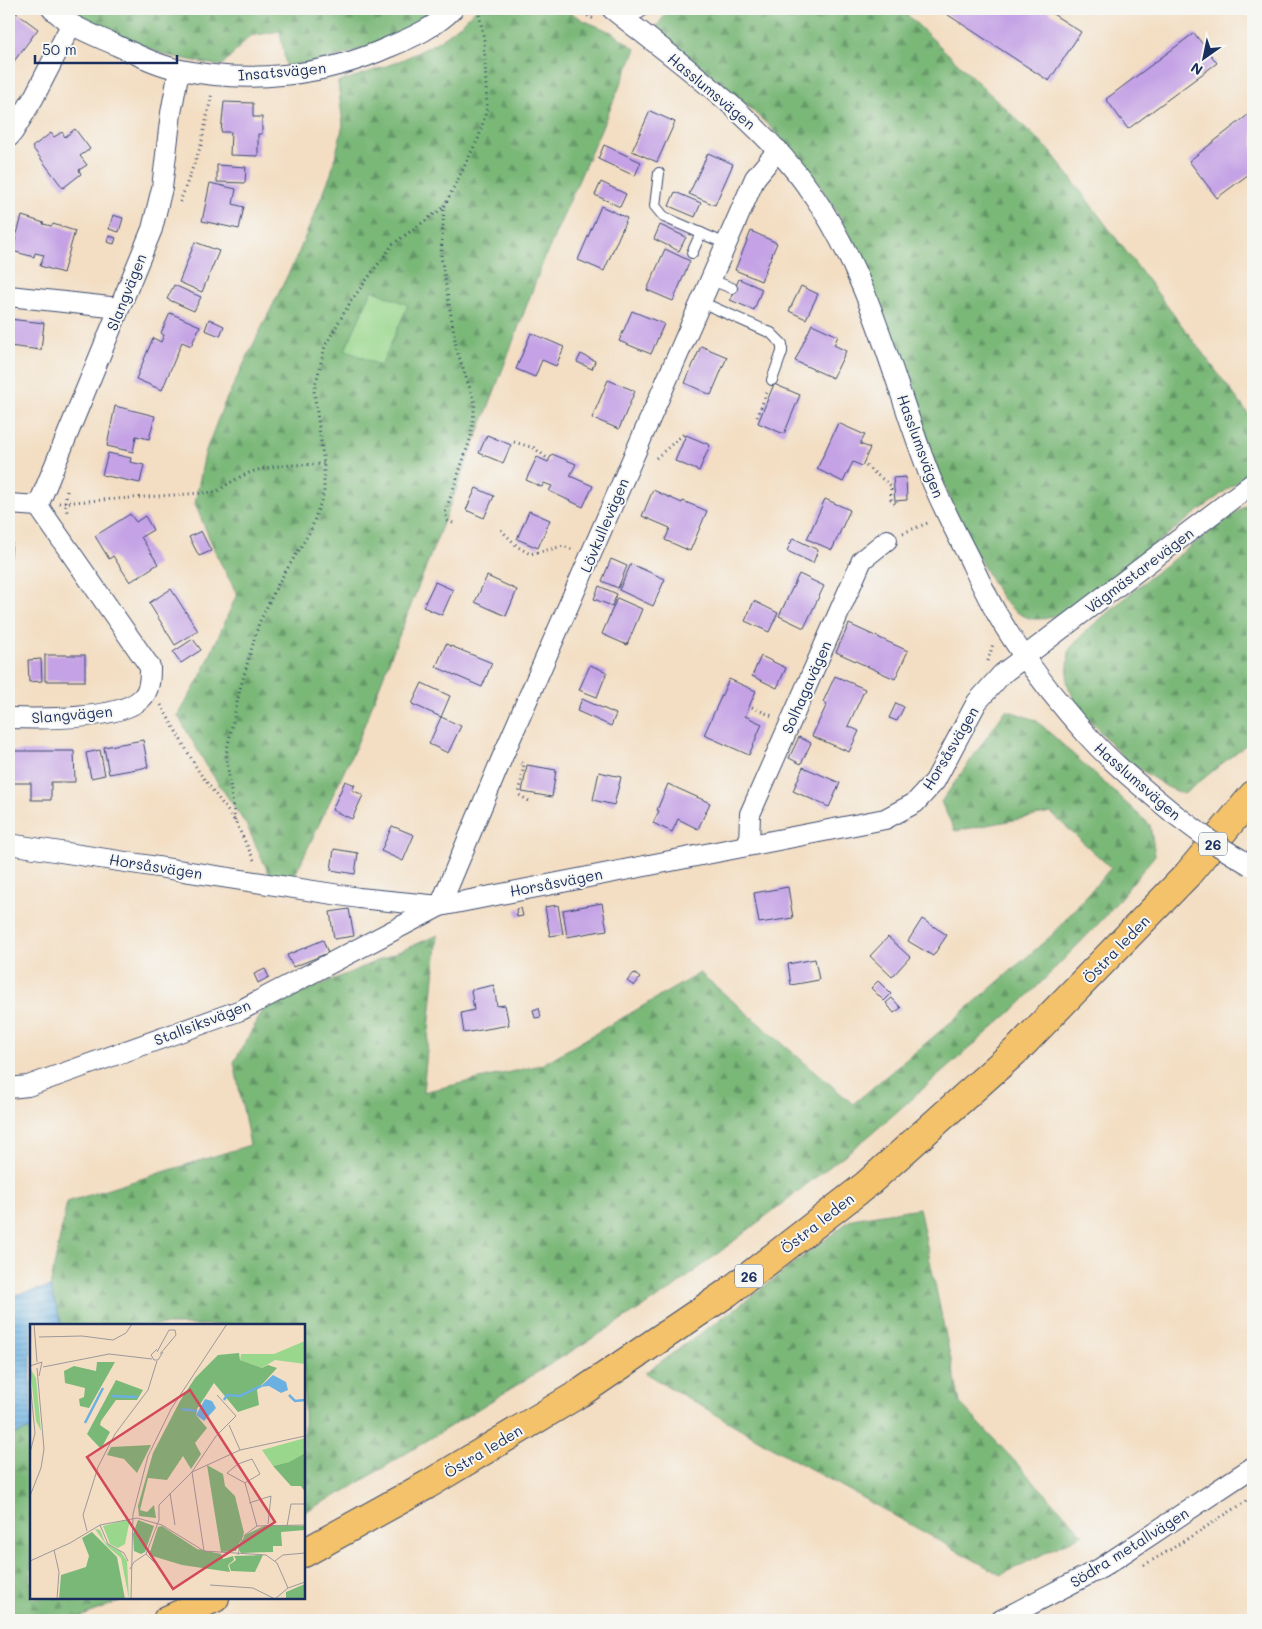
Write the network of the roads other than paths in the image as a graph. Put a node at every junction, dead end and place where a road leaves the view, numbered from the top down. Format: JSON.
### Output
{"nodes":[{"id":1,"x":52,"y":9,"type":"edge"},
{"id":2,"x":453,"y":9,"type":"edge"},
{"id":3,"x":644,"y":9,"type":"edge"},
{"id":4,"x":611,"y":16,"type":"edge"},
{"id":5,"x":71,"y":25,"type":"junction"},
{"id":6,"x":179,"y":70,"type":"junction"},
{"id":7,"x":9,"y":137,"type":"edge"},
{"id":8,"x":778,"y":150,"type":"junction"},
{"id":9,"x":659,"y":173,"type":"dead end"},
{"id":10,"x":701,"y":233,"type":"junction"},
{"id":11,"x":726,"y":244,"type":"junction"},
{"id":12,"x":692,"y":253,"type":"dead end"},
{"id":13,"x":711,"y":280,"type":"junction"},
{"id":14,"x":732,"y":288,"type":"dead end"},
{"id":15,"x":9,"y":296,"type":"edge"},
{"id":16,"x":701,"y":302,"type":"junction"},
{"id":17,"x":119,"y":308,"type":"junction"},
{"id":18,"x":772,"y":380,"type":"road end"},
{"id":19,"x":1253,"y":483,"type":"edge"},
{"id":20,"x":9,"y":504,"type":"edge"},
{"id":21,"x":38,"y":506,"type":"junction"},
{"id":22,"x":887,"y":540,"type":"road end"},
{"id":23,"x":1025,"y":657,"type":"junction"},
{"id":24,"x":9,"y":718,"type":"edge"},
{"id":25,"x":1253,"y":795,"type":"edge"},
{"id":26,"x":9,"y":844,"type":"edge"},
{"id":27,"x":749,"y":845,"type":"junction"},
{"id":28,"x":1252,"y":866,"type":"edge"},
{"id":29,"x":440,"y":906,"type":"junction"},
{"id":30,"x":9,"y":1088,"type":"edge"},
{"id":31,"x":1253,"y":1468,"type":"edge"},
{"id":32,"x":305,"y":1552,"type":"edge"},
{"id":33,"x":213,"y":1599,"type":"edge"},
{"id":34,"x":167,"y":1620,"type":"edge"},
{"id":35,"x":1001,"y":1620,"type":"edge"}],
"edges":[{"from":1,"to":5,"type":"street","name":"Insatsvägen"},
{"from":2,"to":6,"type":"street","name":"Insatsvägen"},
{"from":3,"to":4,"type":"lane"},
{"from":4,"to":8,"type":"street","name":"Hasslumsvägen"},
{"from":5,"to":6,"type":"street","name":"Insatsvägen"},
{"from":5,"to":7,"type":"street"},
{"from":6,"to":17,"type":"street","name":"Slangvägen"},
{"from":8,"to":11,"type":"street","name":"Lövkullevägen"},
{"from":8,"to":23,"type":"street","name":"Hasslumsvägen"},
{"from":9,"to":10,"type":"lane"},
{"from":10,"to":11,"type":"lane"},
{"from":10,"to":12,"type":"lane"},
{"from":11,"to":13,"type":"street","name":"Lövkullevägen"},
{"from":13,"to":14,"type":"lane"},
{"from":13,"to":16,"type":"street","name":"Lövkullevägen"},
{"from":15,"to":17,"type":"street"},
{"from":16,"to":18,"type":"lane"},
{"from":16,"to":29,"type":"street","name":"Lövkullevägen"},
{"from":17,"to":21,"type":"street","name":"Slangvägen"},
{"from":19,"to":23,"type":"street","name":"Vägmästarevägen"},
{"from":20,"to":21,"type":"street"},
{"from":21,"to":24,"type":"street","name":"Slangvägen"},
{"from":22,"to":27,"type":"street","name":"Solhagavägen"},
{"from":23,"to":27,"type":"street","name":"Horsåsvägen"},
{"from":23,"to":28,"type":"street","name":"Hasslumsvägen","bridge":true},
{"from":25,"to":32,"type":"highway","name":"Östra leden","number":"26"},
{"from":26,"to":29,"type":"street","name":"Horsåsvägen"},
{"from":27,"to":29,"type":"street","name":"Horsåsvägen"},
{"from":29,"to":30,"type":"street","name":"Stallsiksvägen"},
{"from":31,"to":35,"type":"street","name":"Södra metallvägen"},
{"from":33,"to":34,"type":"highway"}]}
